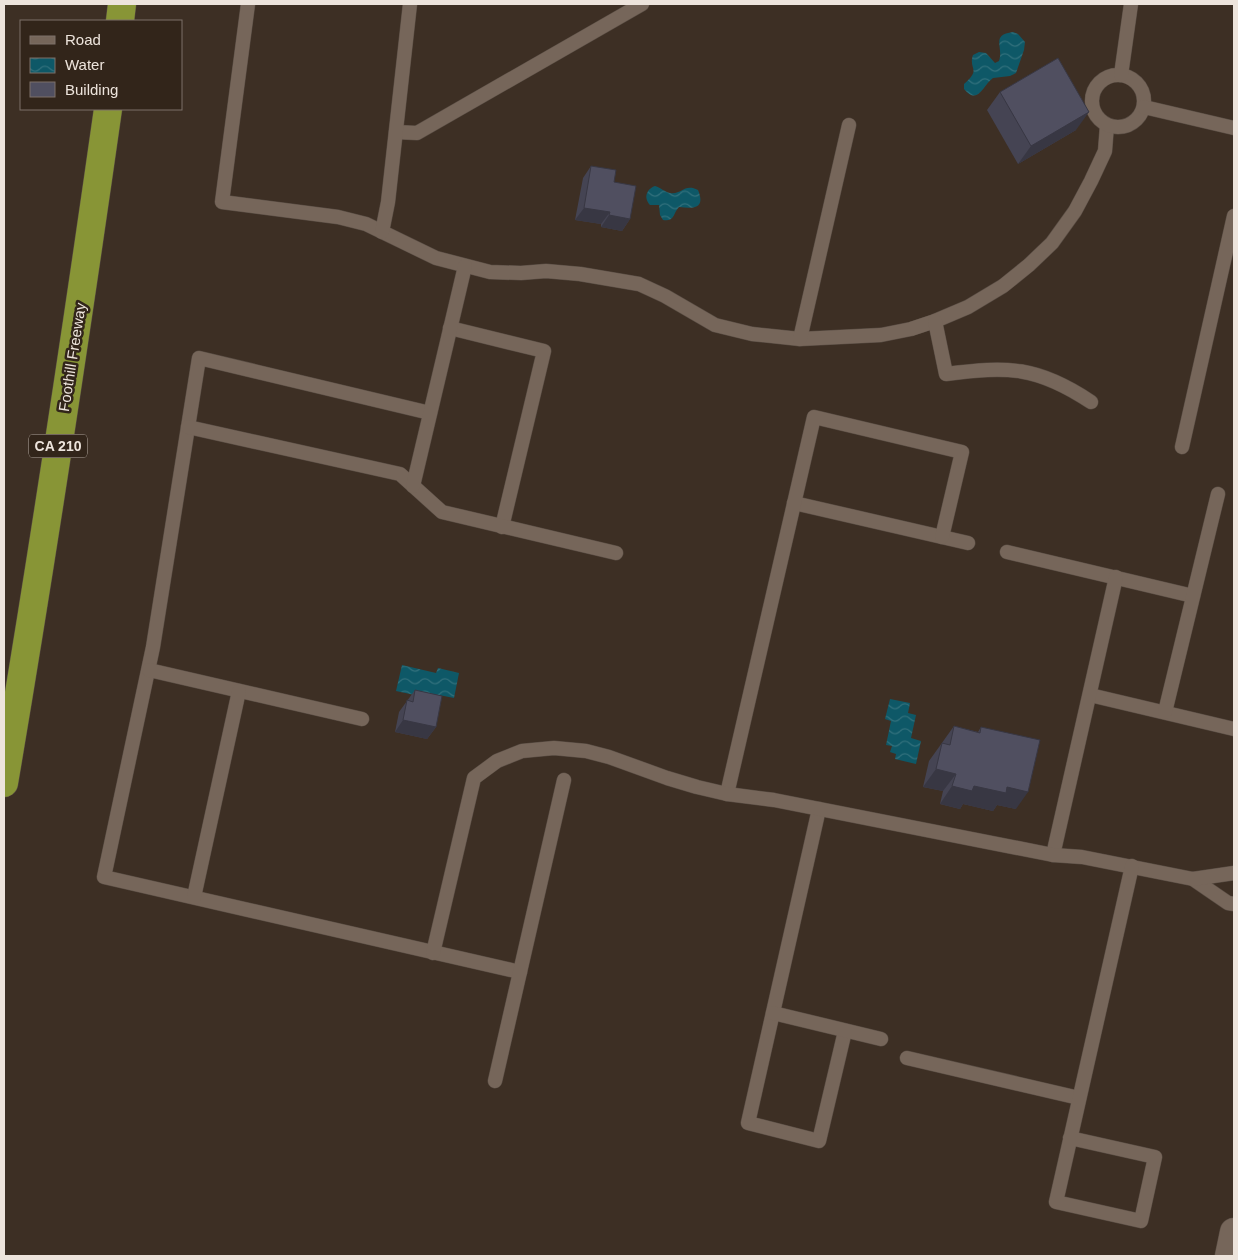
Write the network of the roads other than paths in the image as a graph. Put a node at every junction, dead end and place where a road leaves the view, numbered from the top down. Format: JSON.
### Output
{"nodes":[{"id":1,"x":122,"y":4,"type":"edge"},
{"id":2,"x":248,"y":4,"type":"edge"},
{"id":3,"x":410,"y":4,"type":"edge"},
{"id":4,"x":1131,"y":4,"type":"edge"},
{"id":5,"x":634,"y":6,"type":"edge"},
{"id":6,"x":120,"y":20,"type":"edge"},
{"id":7,"x":1121,"y":75,"type":"junction"},
{"id":8,"x":1144,"y":107,"type":"junction"},
{"id":9,"x":108,"y":110,"type":"edge"},
{"id":10,"x":849,"y":125,"type":"dead end"},
{"id":11,"x":1107,"y":126,"type":"junction"},
{"id":12,"x":1234,"y":128,"type":"edge"},
{"id":13,"x":396,"y":132,"type":"junction"},
{"id":14,"x":1234,"y":216,"type":"edge"},
{"id":15,"x":382,"y":232,"type":"junction"},
{"id":16,"x":464,"y":266,"type":"junction"},
{"id":17,"x":935,"y":321,"type":"junction"},
{"id":18,"x":450,"y":328,"type":"junction"},
{"id":19,"x":800,"y":339,"type":"junction"},
{"id":20,"x":1091,"y":402,"type":"dead end"},
{"id":21,"x":430,"y":413,"type":"junction"},
{"id":22,"x":188,"y":427,"type":"junction"},
{"id":23,"x":1182,"y":447,"type":"dead end"},
{"id":24,"x":412,"y":486,"type":"junction"},
{"id":25,"x":1218,"y":494,"type":"dead end"},
{"id":26,"x":794,"y":503,"type":"junction"},
{"id":27,"x":502,"y":526,"type":"junction"},
{"id":28,"x":942,"y":537,"type":"junction"},
{"id":29,"x":968,"y":543,"type":"dead end"},
{"id":30,"x":1007,"y":552,"type":"dead end"},
{"id":31,"x":616,"y":554,"type":"dead end"},
{"id":32,"x":1116,"y":578,"type":"junction"},
{"id":33,"x":1193,"y":596,"type":"junction"},
{"id":34,"x":149,"y":670,"type":"junction"},
{"id":35,"x":239,"y":691,"type":"junction"},
{"id":36,"x":1090,"y":695,"type":"junction"},
{"id":37,"x":1165,"y":712,"type":"junction"},
{"id":38,"x":362,"y":719,"type":"dead end"},
{"id":39,"x":1234,"y":728,"type":"edge"},
{"id":40,"x":564,"y":780,"type":"dead end"},
{"id":41,"x":4,"y":783,"type":"edge"},
{"id":42,"x":727,"y":794,"type":"junction"},
{"id":43,"x":819,"y":809,"type":"junction"},
{"id":44,"x":1053,"y":855,"type":"junction"},
{"id":45,"x":1132,"y":866,"type":"junction"},
{"id":46,"x":1234,"y":873,"type":"edge"},
{"id":47,"x":1193,"y":879,"type":"junction"},
{"id":48,"x":194,"y":897,"type":"junction"},
{"id":49,"x":1234,"y":904,"type":"edge"},
{"id":50,"x":433,"y":953,"type":"junction"},
{"id":51,"x":520,"y":972,"type":"junction"},
{"id":52,"x":773,"y":1014,"type":"junction"},
{"id":53,"x":845,"y":1031,"type":"junction"},
{"id":54,"x":881,"y":1039,"type":"dead end"},
{"id":55,"x":907,"y":1058,"type":"dead end"},
{"id":56,"x":495,"y":1081,"type":"dead end"},
{"id":57,"x":1079,"y":1098,"type":"junction"},
{"id":58,"x":1070,"y":1138,"type":"junction"},
{"id":59,"x":1234,"y":1232,"type":"edge"},
{"id":60,"x":1229,"y":1256,"type":"edge"}],
"edges":[{"from":1,"to":6,"type":"highway"},
{"from":2,"to":15,"type":"lane"},
{"from":3,"to":13,"type":"lane"},
{"from":4,"to":7,"type":"lane"},
{"from":5,"to":13,"type":"lane"},
{"from":7,"to":8,"type":"lane"},
{"from":7,"to":11,"type":"lane"},
{"from":8,"to":11,"type":"lane"},
{"from":8,"to":12,"type":"lane"},
{"from":9,"to":41,"type":"highway","name":"Foothill Freeway","number":"CA 210"},
{"from":10,"to":19,"type":"lane"},
{"from":11,"to":17,"type":"lane"},
{"from":13,"to":15,"type":"lane"},
{"from":14,"to":23,"type":"lane"},
{"from":15,"to":16,"type":"lane"},
{"from":16,"to":18,"type":"lane"},
{"from":16,"to":19,"type":"lane"},
{"from":17,"to":19,"type":"lane"},
{"from":17,"to":20,"type":"lane"},
{"from":18,"to":21,"type":"lane"},
{"from":18,"to":27,"type":"lane"},
{"from":21,"to":22,"type":"lane"},
{"from":21,"to":24,"type":"lane"},
{"from":22,"to":24,"type":"lane"},
{"from":22,"to":34,"type":"lane"},
{"from":24,"to":27,"type":"lane"},
{"from":25,"to":33,"type":"lane"},
{"from":26,"to":28,"type":"lane"},
{"from":26,"to":28,"type":"lane"},
{"from":26,"to":42,"type":"lane"},
{"from":27,"to":31,"type":"lane"},
{"from":28,"to":29,"type":"lane"},
{"from":30,"to":32,"type":"lane"},
{"from":32,"to":33,"type":"lane"},
{"from":32,"to":36,"type":"lane"},
{"from":33,"to":37,"type":"lane"},
{"from":34,"to":35,"type":"lane"},
{"from":34,"to":48,"type":"lane"},
{"from":35,"to":38,"type":"lane"},
{"from":35,"to":48,"type":"lane"},
{"from":36,"to":37,"type":"lane"},
{"from":36,"to":44,"type":"lane"},
{"from":37,"to":39,"type":"lane"},
{"from":40,"to":51,"type":"lane"},
{"from":42,"to":43,"type":"lane"},
{"from":42,"to":50,"type":"lane"},
{"from":43,"to":44,"type":"lane"},
{"from":43,"to":52,"type":"lane"},
{"from":44,"to":45,"type":"lane"},
{"from":45,"to":47,"type":"lane"},
{"from":45,"to":57,"type":"lane"},
{"from":46,"to":47,"type":"lane"},
{"from":47,"to":49,"type":"lane"},
{"from":48,"to":50,"type":"lane"},
{"from":50,"to":51,"type":"lane"},
{"from":51,"to":56,"type":"lane"},
{"from":52,"to":53,"type":"lane"},
{"from":52,"to":53,"type":"lane"},
{"from":53,"to":54,"type":"lane"},
{"from":55,"to":57,"type":"lane"},
{"from":57,"to":58,"type":"lane"},
{"from":58,"to":58,"type":"lane"},
{"from":59,"to":60,"type":"street"}]}
